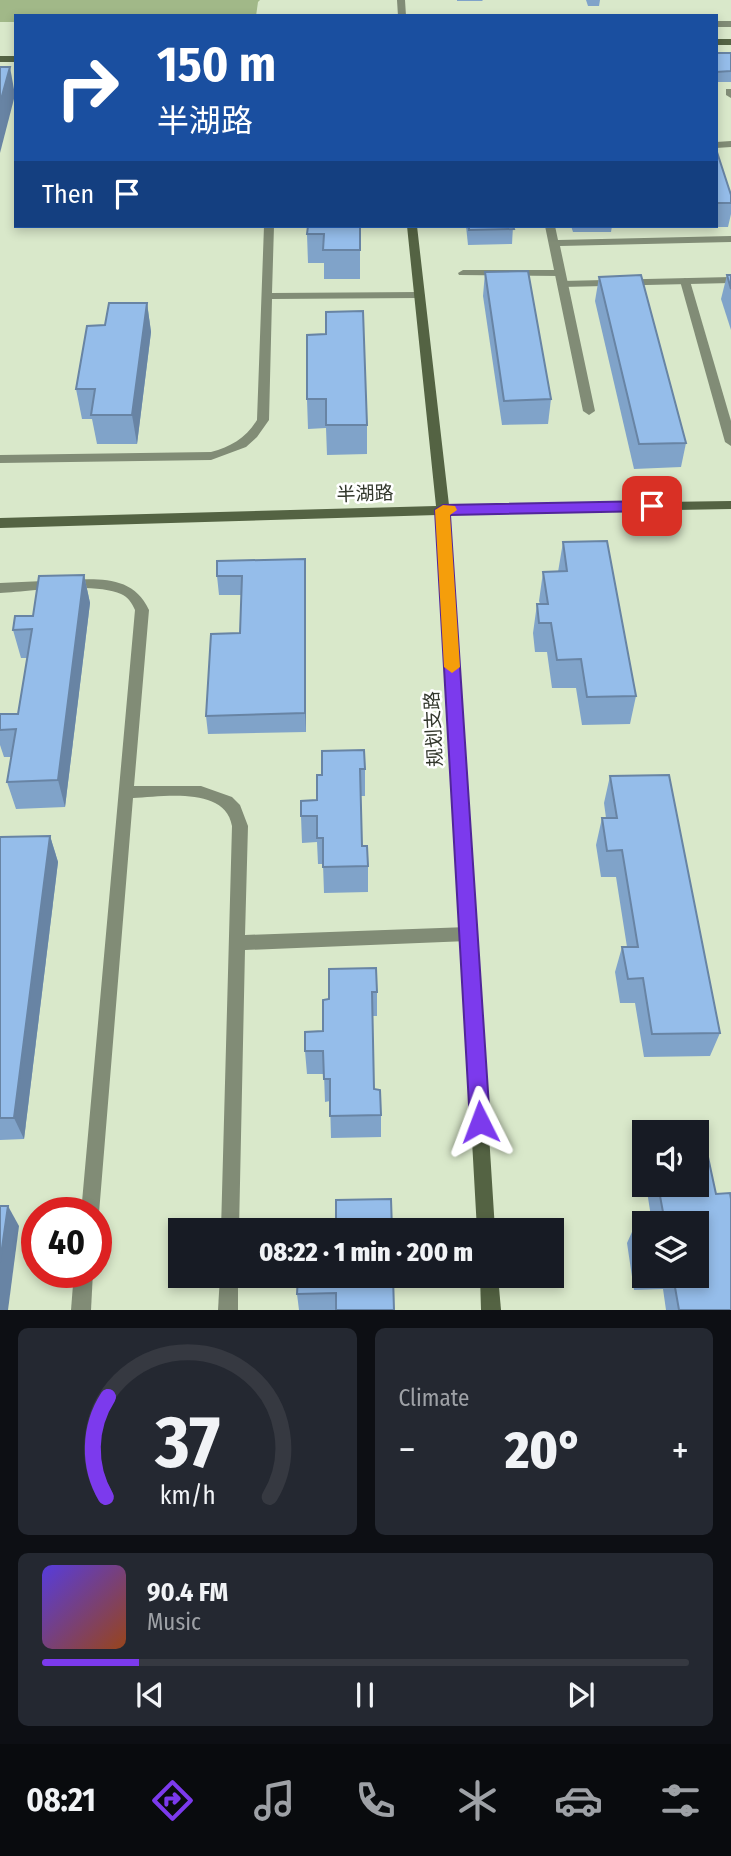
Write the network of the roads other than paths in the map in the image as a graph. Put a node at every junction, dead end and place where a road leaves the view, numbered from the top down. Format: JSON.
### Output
{"nodes":[{"id":1,"x":269,"y":228,"type":"edge"},
{"id":2,"x":412,"y":228,"type":"edge"},
{"id":3,"x":550,"y":228,"type":"edge"},
{"id":4,"x":663,"y":228,"type":"edge"},
{"id":5,"x":731,"y":239,"type":"edge"},
{"id":6,"x":667,"y":241,"type":"junction"},
{"id":7,"x":554,"y":243,"type":"junction"},
{"id":8,"x":463,"y":273,"type":"dead end"},
{"id":9,"x":561,"y":278,"type":"junction"},
{"id":10,"x":731,"y":280,"type":"edge"},
{"id":11,"x":685,"y":281,"type":"junction"},
{"id":12,"x":419,"y":295,"type":"junction"},
{"id":13,"x":266,"y":296,"type":"junction"},
{"id":14,"x":589,"y":411,"type":"dead end"},
{"id":15,"x":731,"y":442,"type":"edge"},
{"id":16,"x":0,"y":459,"type":"edge"},
{"id":17,"x":731,"y":505,"type":"edge"},
{"id":18,"x":443,"y":510,"type":"junction"},
{"id":19,"x":0,"y":523,"type":"edge"},
{"id":20,"x":0,"y":588,"type":"edge"},
{"id":21,"x":126,"y":792,"type":"junction"},
{"id":22,"x":468,"y":934,"type":"junction"},
{"id":23,"x":237,"y":943,"type":"junction"},
{"id":24,"x":91,"y":1197,"type":"edge"},
{"id":25,"x":230,"y":1218,"type":"edge"},
{"id":26,"x":485,"y":1218,"type":"edge"},
{"id":27,"x":83,"y":1288,"type":"edge"},
{"id":28,"x":229,"y":1288,"type":"edge"},
{"id":29,"x":490,"y":1288,"type":"edge"},
{"id":30,"x":81,"y":1310,"type":"edge"},
{"id":31,"x":228,"y":1310,"type":"edge"},
{"id":32,"x":491,"y":1310,"type":"edge"}],
"edges":[{"from":1,"to":13,"type":"street"},
{"from":2,"to":12,"type":"street","name":"规划支路"},
{"from":3,"to":7,"type":"street"},
{"from":4,"to":6,"type":"street"},
{"from":5,"to":6,"type":"street"},
{"from":6,"to":7,"type":"street"},
{"from":7,"to":9,"type":"street"},
{"from":8,"to":9,"type":"street"},
{"from":9,"to":11,"type":"street"},
{"from":9,"to":14,"type":"street"},
{"from":10,"to":11,"type":"street"},
{"from":11,"to":15,"type":"street"},
{"from":12,"to":13,"type":"street"},
{"from":12,"to":18,"type":"street","name":"规划支路"},
{"from":13,"to":16,"type":"street"},
{"from":17,"to":18,"type":"street","name":"半湖路"},
{"from":18,"to":19,"type":"street","name":"半湖路"},
{"from":18,"to":22,"type":"street","name":"规划支路"},
{"from":20,"to":21,"type":"street"},
{"from":21,"to":23,"type":"street"},
{"from":21,"to":24,"type":"street"},
{"from":22,"to":23,"type":"street"},
{"from":22,"to":26,"type":"street","name":"规划支路"},
{"from":23,"to":25,"type":"street"},
{"from":27,"to":30,"type":"street"},
{"from":28,"to":31,"type":"street"},
{"from":29,"to":32,"type":"street"}]}
